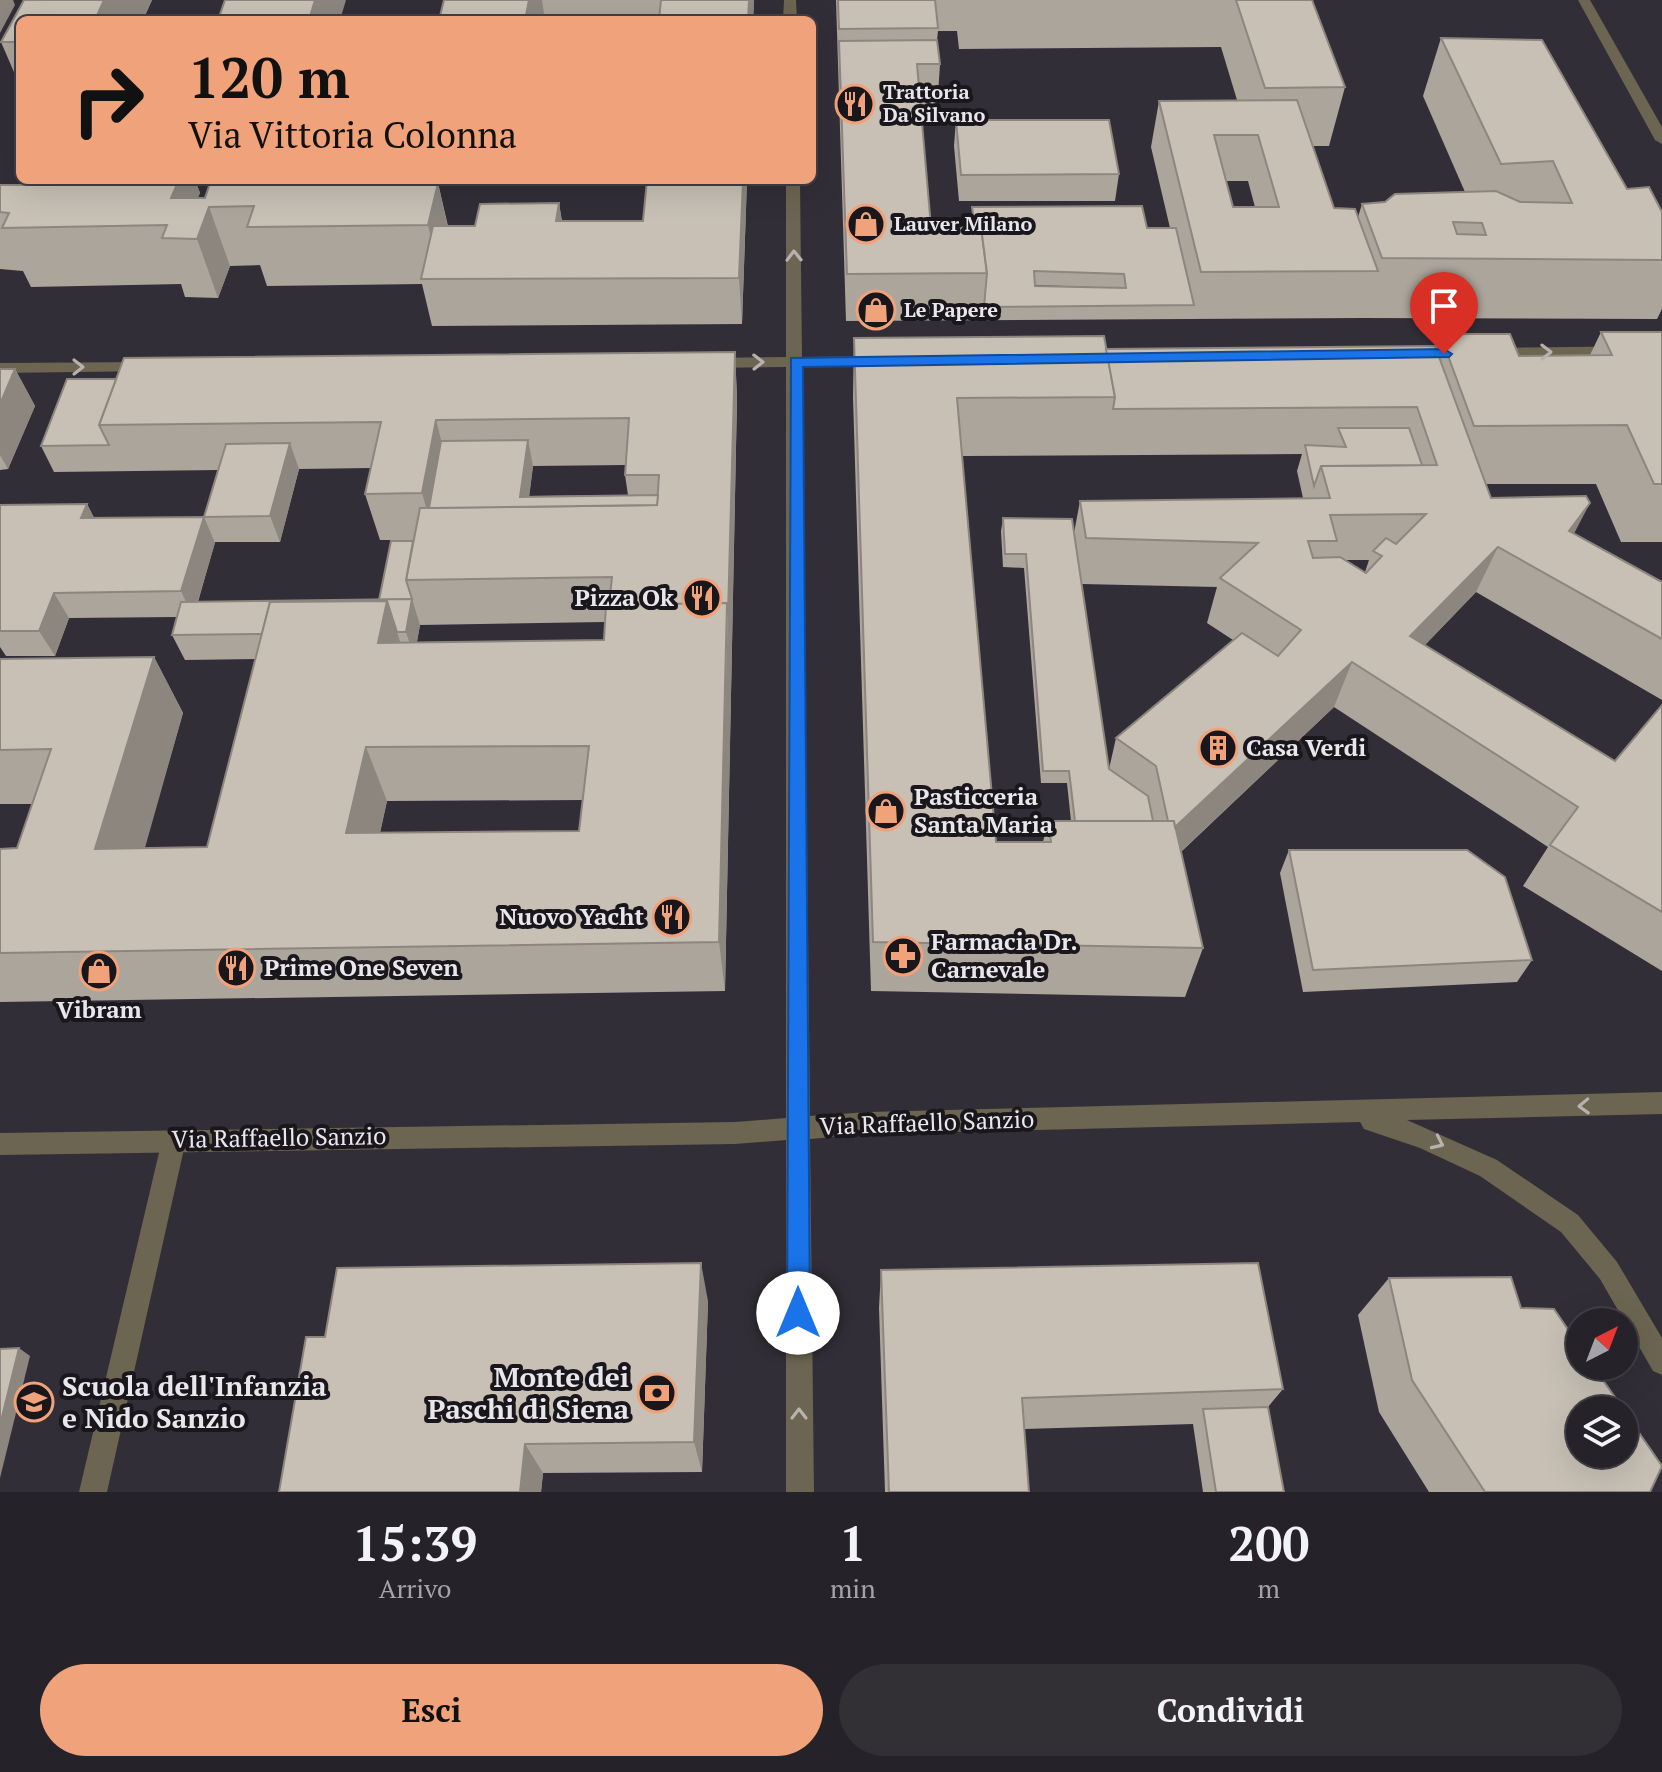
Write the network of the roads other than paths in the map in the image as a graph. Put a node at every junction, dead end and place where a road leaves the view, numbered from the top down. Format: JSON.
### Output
{"nodes":[{"id":1,"x":1584,"y":0,"type":"edge"},
{"id":2,"x":1662,"y":140,"type":"edge"},
{"id":3,"x":793,"y":184,"type":"edge"},
{"id":4,"x":1662,"y":351,"type":"edge"},
{"id":5,"x":1470,"y":353,"type":"edge"},
{"id":6,"x":900,"y":360,"type":"edge"},
{"id":7,"x":796,"y":362,"type":"junction"},
{"id":8,"x":696,"y":363,"type":"edge"},
{"id":9,"x":158,"y":367,"type":"edge"},
{"id":10,"x":0,"y":368,"type":"edge"},
{"id":11,"x":1662,"y":1103,"type":"edge"},
{"id":12,"x":1337,"y":1114,"type":"junction"},
{"id":13,"x":797,"y":1128,"type":"junction"},
{"id":14,"x":174,"y":1140,"type":"junction"},
{"id":15,"x":0,"y":1144,"type":"edge"},
{"id":16,"x":1662,"y":1362,"type":"edge"},
{"id":17,"x":93,"y":1492,"type":"edge"},
{"id":18,"x":800,"y":1492,"type":"edge"}],
"edges":[{"from":1,"to":2,"type":"street"},
{"from":7,"to":3,"type":"street","one_way":true},
{"from":5,"to":4,"type":"street","one_way":true},
{"from":6,"to":7,"type":"street"},
{"from":8,"to":7,"type":"street","one_way":true},
{"from":7,"to":13,"type":"street"},
{"from":10,"to":9,"type":"street","one_way":true},
{"from":11,"to":12,"type":"street","name":"Via Raffaello Sanzio","one_way":true},
{"from":12,"to":13,"type":"street","name":"Via Raffaello Sanzio"},
{"from":12,"to":16,"type":"street","one_way":true},
{"from":13,"to":14,"type":"street","name":"Via Raffaello Sanzio"},
{"from":18,"to":13,"type":"street","one_way":true},
{"from":14,"to":15,"type":"street","name":"Via Raffaello Sanzio"},
{"from":14,"to":17,"type":"street"}]}
